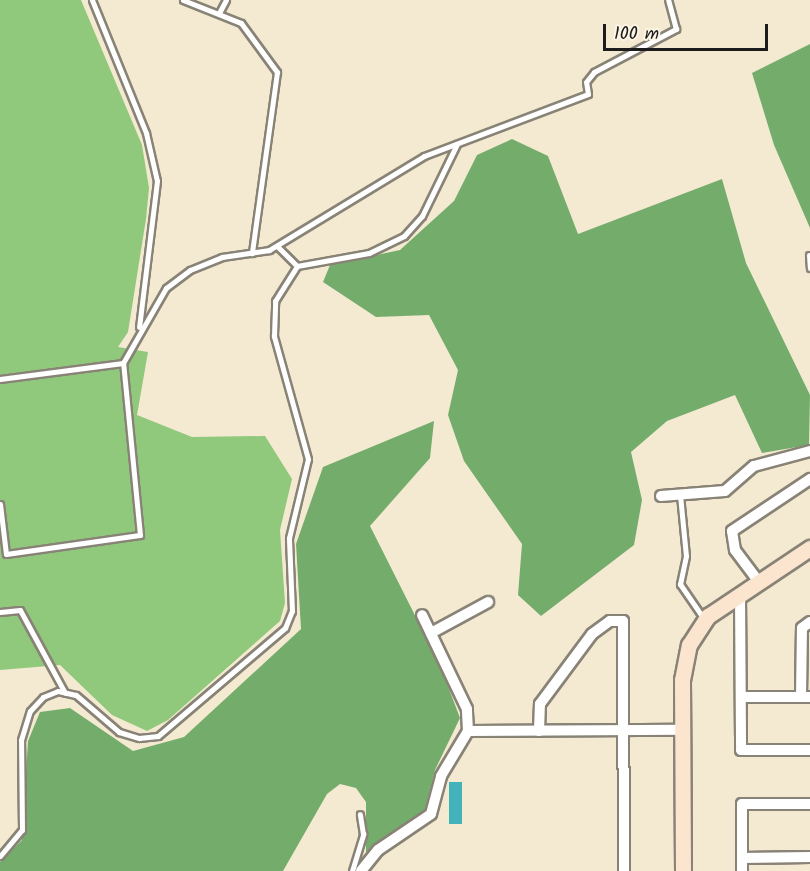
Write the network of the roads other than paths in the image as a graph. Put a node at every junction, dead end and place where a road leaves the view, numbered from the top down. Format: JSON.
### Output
{"nodes":[{"id":1,"x":92,"y":0,"type":"edge"},
{"id":2,"x":183,"y":0,"type":"edge"},
{"id":3,"x":226,"y":0,"type":"edge"},
{"id":4,"x":668,"y":0,"type":"edge"},
{"id":5,"x":219,"y":13,"type":"junction"},
{"id":6,"x":457,"y":144,"type":"junction"},
{"id":7,"x":277,"y":246,"type":"junction"},
{"id":8,"x":252,"y":253,"type":"junction"},
{"id":9,"x":808,"y":255,"type":"edge"},
{"id":10,"x":297,"y":266,"type":"junction"},
{"id":11,"x":810,"y":268,"type":"edge"},
{"id":12,"x":139,"y":330,"type":"junction"},
{"id":13,"x":123,"y":363,"type":"junction"},
{"id":14,"x":0,"y":379,"type":"edge"},
{"id":15,"x":810,"y":451,"type":"edge"},
{"id":16,"x":810,"y":479,"type":"edge"},
{"id":17,"x":680,"y":495,"type":"junction"},
{"id":18,"x":661,"y":496,"type":"dead end"},
{"id":19,"x":0,"y":504,"type":"edge"},
{"id":20,"x":810,"y":548,"type":"edge"},
{"id":21,"x":759,"y":582,"type":"junction"},
{"id":22,"x":740,"y":595,"type":"junction"},
{"id":23,"x":488,"y":602,"type":"dead end"},
{"id":24,"x":0,"y":612,"type":"edge"},
{"id":25,"x":422,"y":615,"type":"dead end"},
{"id":26,"x":705,"y":620,"type":"junction"},
{"id":27,"x":810,"y":622,"type":"edge"},
{"id":28,"x":431,"y":633,"type":"junction"},
{"id":29,"x":64,"y":693,"type":"junction"},
{"id":30,"x":741,"y":697,"type":"junction"},
{"id":31,"x":806,"y":697,"type":"edge"},
{"id":32,"x":683,"y":730,"type":"junction"},
{"id":33,"x":468,"y":731,"type":"junction"},
{"id":34,"x":539,"y":731,"type":"junction"},
{"id":35,"x":624,"y":731,"type":"junction"},
{"id":36,"x":810,"y":750,"type":"edge"},
{"id":37,"x":810,"y":804,"type":"edge"},
{"id":38,"x":360,"y":814,"type":"dead end"},
{"id":39,"x":0,"y":856,"type":"edge"},
{"id":40,"x":810,"y":857,"type":"edge"},
{"id":41,"x":742,"y":858,"type":"junction"},
{"id":42,"x":352,"y":871,"type":"edge"},
{"id":43,"x":361,"y":871,"type":"edge"},
{"id":44,"x":624,"y":871,"type":"edge"},
{"id":45,"x":683,"y":871,"type":"edge"},
{"id":46,"x":742,"y":871,"type":"edge"}],
"edges":[{"from":1,"to":12,"type":"lane"},
{"from":2,"to":5,"type":"lane"},
{"from":3,"to":5,"type":"lane"},
{"from":4,"to":6,"type":"lane"},
{"from":5,"to":8,"type":"lane"},
{"from":6,"to":7,"type":"lane"},
{"from":6,"to":10,"type":"lane"},
{"from":7,"to":8,"type":"lane"},
{"from":7,"to":10,"type":"lane"},
{"from":8,"to":12,"type":"lane"},
{"from":9,"to":11,"type":"lane"},
{"from":10,"to":29,"type":"lane"},
{"from":12,"to":13,"type":"lane"},
{"from":13,"to":14,"type":"lane"},
{"from":13,"to":19,"type":"lane"},
{"from":15,"to":17,"type":"street"},
{"from":16,"to":21,"type":"street"},
{"from":17,"to":18,"type":"street"},
{"from":17,"to":26,"type":"lane"},
{"from":20,"to":21,"type":"street"},
{"from":21,"to":22,"type":"street"},
{"from":22,"to":26,"type":"street"},
{"from":22,"to":30,"type":"street"},
{"from":23,"to":28,"type":"street"},
{"from":24,"to":29,"type":"lane"},
{"from":25,"to":28,"type":"street"},
{"from":26,"to":32,"type":"street"},
{"from":27,"to":31,"type":"street"},
{"from":28,"to":33,"type":"street"},
{"from":29,"to":39,"type":"lane"},
{"from":30,"to":31,"type":"street"},
{"from":30,"to":36,"type":"street"},
{"from":32,"to":35,"type":"street"},
{"from":32,"to":45,"type":"street"},
{"from":33,"to":34,"type":"street"},
{"from":33,"to":43,"type":"street"},
{"from":34,"to":35,"type":"street"},
{"from":34,"to":35,"type":"street"},
{"from":35,"to":44,"type":"street"},
{"from":37,"to":41,"type":"street"},
{"from":38,"to":42,"type":"lane"},
{"from":40,"to":41,"type":"street"},
{"from":41,"to":46,"type":"street"}]}
